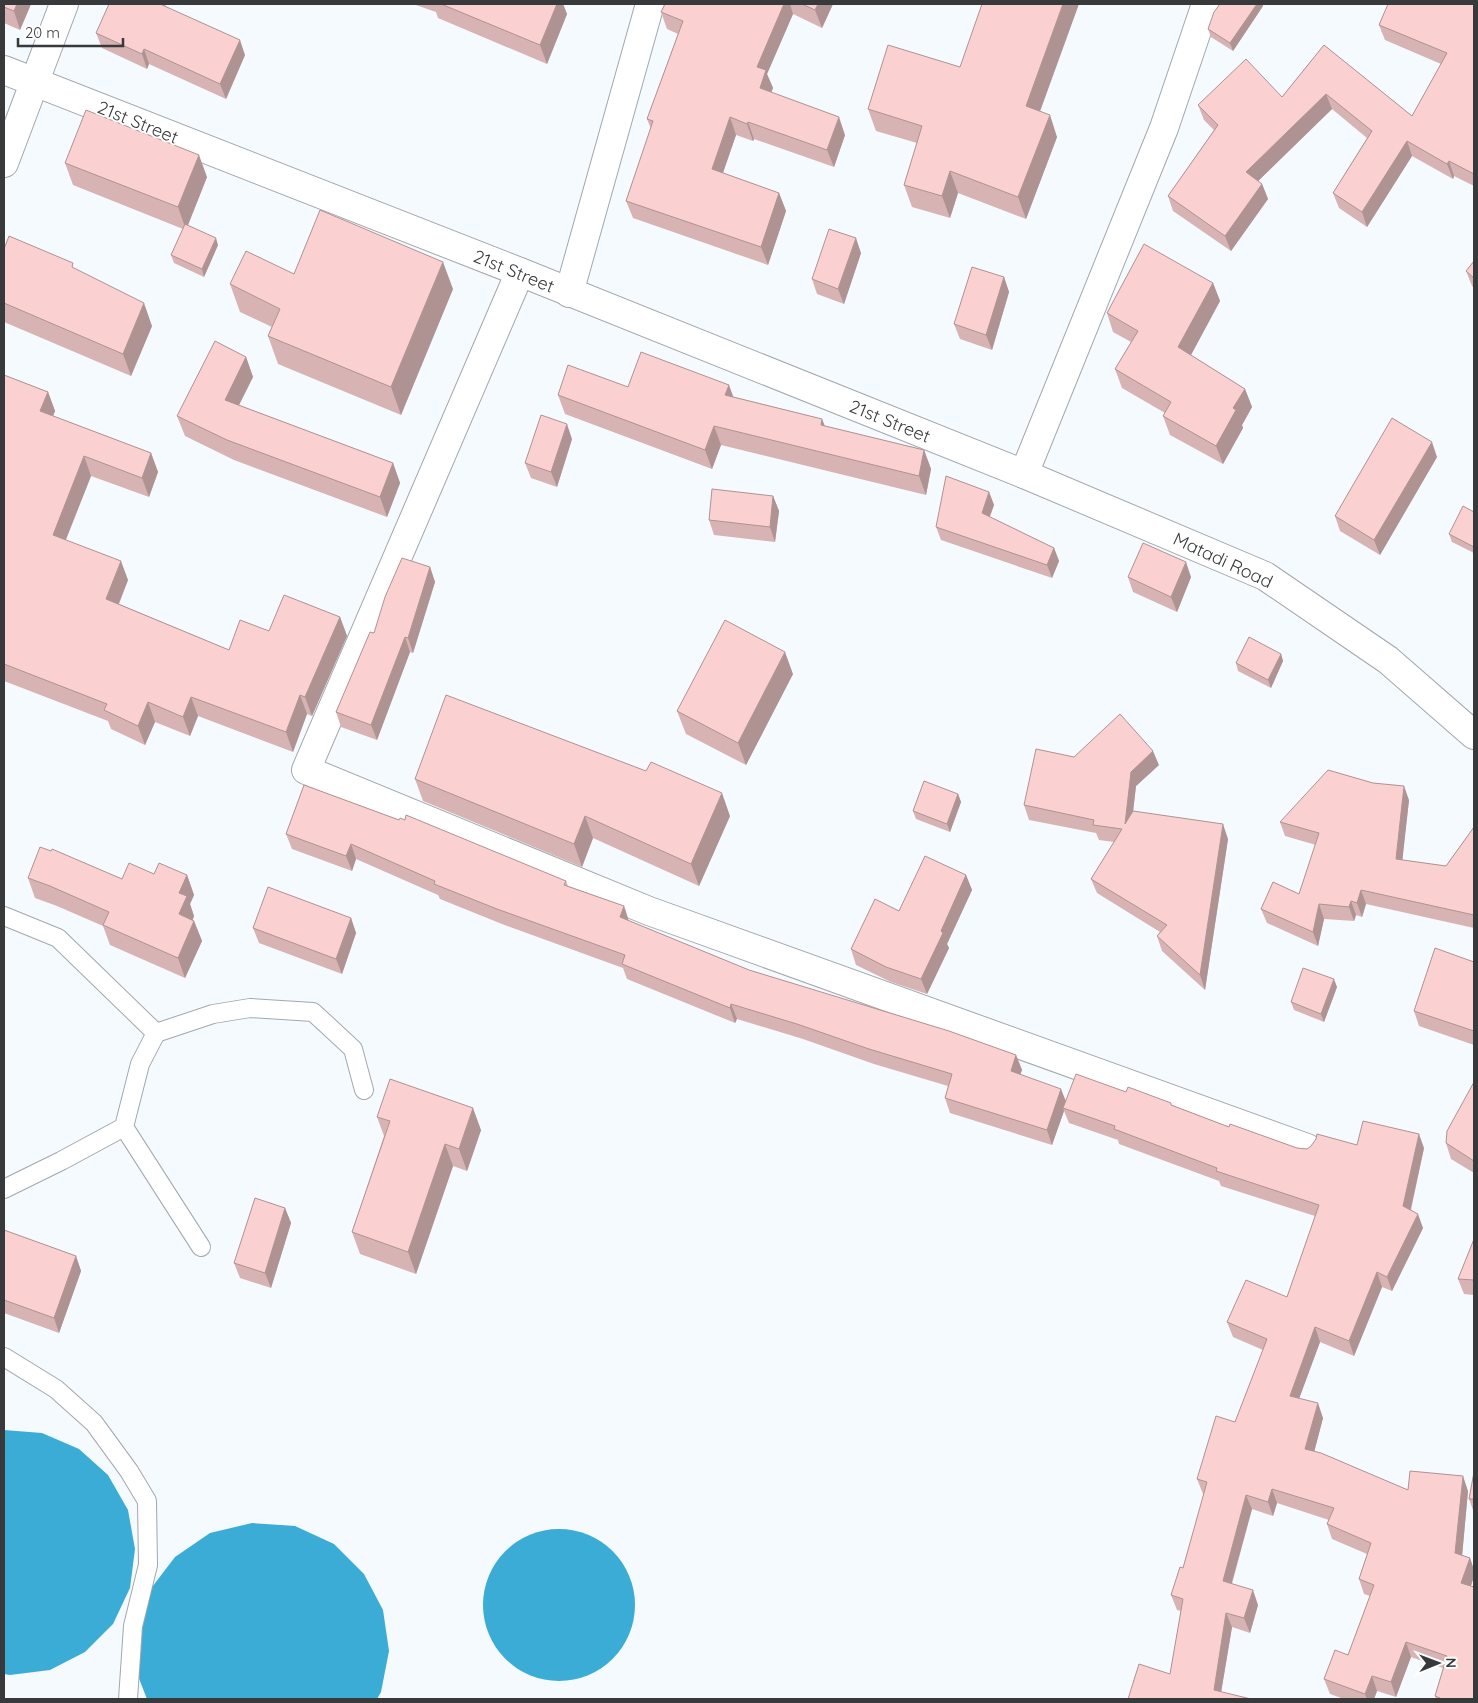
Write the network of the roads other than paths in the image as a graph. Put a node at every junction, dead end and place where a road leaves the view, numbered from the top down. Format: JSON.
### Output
{"nodes":[{"id":1,"x":64,"y":4,"type":"edge"},
{"id":2,"x":650,"y":4,"type":"edge"},
{"id":3,"x":1206,"y":4,"type":"edge"},
{"id":4,"x":4,"y":70,"type":"edge"},
{"id":5,"x":35,"y":81,"type":"junction"},
{"id":6,"x":4,"y":163,"type":"edge"},
{"id":7,"x":520,"y":272,"type":"junction"},
{"id":8,"x":568,"y":293,"type":"junction"},
{"id":9,"x":1024,"y":474,"type":"junction"},
{"id":10,"x":1474,"y":735,"type":"edge"},
{"id":11,"x":4,"y":916,"type":"edge"},
{"id":12,"x":156,"y":1034,"type":"junction"},
{"id":13,"x":364,"y":1090,"type":"dead end"},
{"id":14,"x":124,"y":1127,"type":"junction"},
{"id":15,"x":1307,"y":1148,"type":"edge"},
{"id":16,"x":4,"y":1189,"type":"edge"},
{"id":17,"x":201,"y":1247,"type":"dead end"},
{"id":18,"x":4,"y":1357,"type":"edge"},
{"id":19,"x":128,"y":1699,"type":"edge"}],
"edges":[{"from":1,"to":5,"type":"street"},
{"from":2,"to":8,"type":"street"},
{"from":3,"to":9,"type":"street"},
{"from":4,"to":5,"type":"street","name":"21st Street"},
{"from":5,"to":6,"type":"street"},
{"from":5,"to":7,"type":"street","name":"21st Street"},
{"from":7,"to":8,"type":"street","name":"21st Street"},
{"from":7,"to":15,"type":"street"},
{"from":8,"to":9,"type":"street","name":"21st Street"},
{"from":9,"to":10,"type":"street","name":"Matadi Road"},
{"from":11,"to":12,"type":"lane"},
{"from":12,"to":13,"type":"lane"},
{"from":12,"to":14,"type":"lane"},
{"from":14,"to":16,"type":"lane"},
{"from":14,"to":17,"type":"lane"},
{"from":18,"to":19,"type":"lane"}]}
